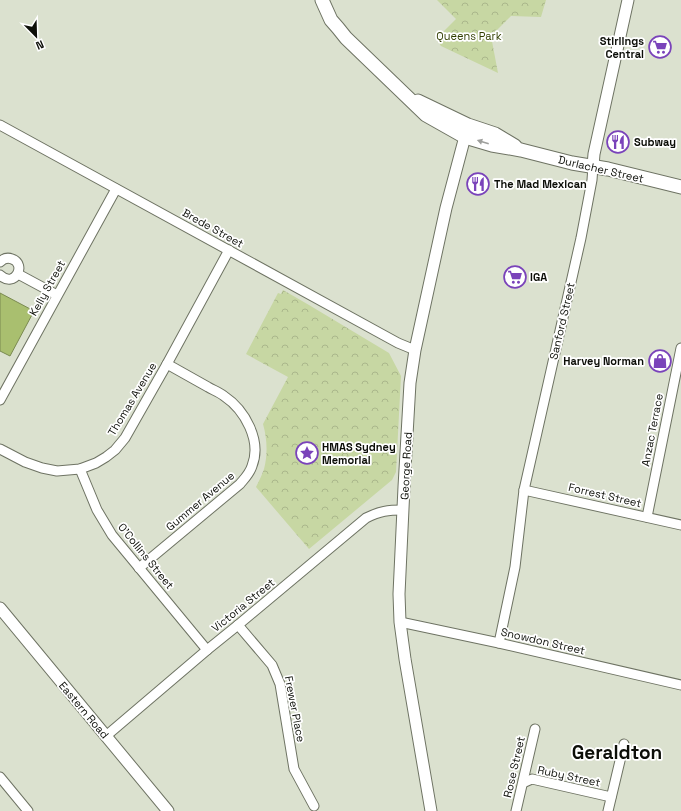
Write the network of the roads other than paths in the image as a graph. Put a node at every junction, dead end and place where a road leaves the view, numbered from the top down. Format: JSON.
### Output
{"nodes":[{"id":1,"x":628,"y":0,"type":"edge"},
{"id":2,"x":322,"y":1,"type":"edge"},
{"id":3,"x":0,"y":125,"type":"edge"},
{"id":4,"x":466,"y":131,"type":"junction"},
{"id":5,"x":593,"y":166,"type":"junction"},
{"id":6,"x":681,"y":187,"type":"edge"},
{"id":7,"x":116,"y":189,"type":"junction"},
{"id":8,"x":229,"y":250,"type":"junction"},
{"id":9,"x":0,"y":262,"type":"edge"},
{"id":10,"x":18,"y":274,"type":"junction"},
{"id":11,"x":0,"y":275,"type":"edge"},
{"id":12,"x":57,"y":295,"type":"junction"},
{"id":13,"x":681,"y":348,"type":"edge"},
{"id":14,"x":415,"y":350,"type":"junction"},
{"id":15,"x":167,"y":364,"type":"junction"},
{"id":16,"x":0,"y":400,"type":"edge"},
{"id":17,"x":0,"y":448,"type":"edge"},
{"id":18,"x":80,"y":469,"type":"junction"},
{"id":19,"x":524,"y":490,"type":"junction"},
{"id":20,"x":403,"y":510,"type":"junction"},
{"id":21,"x":647,"y":517,"type":"junction"},
{"id":22,"x":681,"y":525,"type":"edge"},
{"id":23,"x":138,"y":568,"type":"junction"},
{"id":24,"x":0,"y":608,"type":"edge"},
{"id":25,"x":400,"y":622,"type":"junction"},
{"id":26,"x":238,"y":625,"type":"junction"},
{"id":27,"x":499,"y":643,"type":"junction"},
{"id":28,"x":207,"y":650,"type":"junction"},
{"id":29,"x":681,"y":685,"type":"edge"},
{"id":30,"x":535,"y":729,"type":"dead end"},
{"id":31,"x":106,"y":736,"type":"junction"},
{"id":32,"x":624,"y":744,"type":"dead end"},
{"id":33,"x":0,"y":777,"type":"edge"},
{"id":34,"x":523,"y":783,"type":"junction"},
{"id":35,"x":611,"y":797,"type":"junction"},
{"id":36,"x":314,"y":806,"type":"dead end"},
{"id":37,"x":28,"y":811,"type":"edge"},
{"id":38,"x":168,"y":811,"type":"edge"},
{"id":39,"x":431,"y":811,"type":"edge"},
{"id":40,"x":516,"y":811,"type":"edge"},
{"id":41,"x":608,"y":811,"type":"edge"}],
"edges":[{"from":1,"to":5,"type":"street","name":"Sanford Street"},
{"from":2,"to":4,"type":"main road","name":"Durlacher Street"},
{"from":3,"to":7,"type":"street","name":"Brede Street"},
{"from":4,"to":5,"type":"main road","name":"Durlacher Street"},
{"from":4,"to":14,"type":"street","name":"George Road"},
{"from":5,"to":6,"type":"main road","name":"Durlacher Street"},
{"from":5,"to":19,"type":"street","name":"Sanford Street"},
{"from":7,"to":8,"type":"street","name":"Brede Street"},
{"from":7,"to":12,"type":"street","name":"Kelly Street"},
{"from":8,"to":14,"type":"street","name":"Brede Street"},
{"from":8,"to":15,"type":"street","name":"Thomas Avenue"},
{"from":9,"to":10,"type":"street"},
{"from":10,"to":11,"type":"street"},
{"from":10,"to":12,"type":"street"},
{"from":12,"to":16,"type":"street","name":"Kelly Street"},
{"from":13,"to":21,"type":"street","name":"Anzac Terrace"},
{"from":14,"to":20,"type":"street","name":"George Road"},
{"from":15,"to":18,"type":"street","name":"Thomas Avenue"},
{"from":15,"to":23,"type":"street","name":"Gummer Avenue"},
{"from":17,"to":18,"type":"street","name":"Thomas Avenue"},
{"from":18,"to":23,"type":"street","name":"O'Collins Street"},
{"from":19,"to":21,"type":"street","name":"Forrest Street"},
{"from":19,"to":27,"type":"street","name":"Sanford Street"},
{"from":20,"to":25,"type":"street","name":"George Road"},
{"from":20,"to":26,"type":"street","name":"Victoria Street"},
{"from":21,"to":22,"type":"street","name":"Forrest Street"},
{"from":23,"to":28,"type":"street","name":"O'Collins Street"},
{"from":24,"to":31,"type":"street","name":"Eastern Road"},
{"from":25,"to":27,"type":"street","name":"Snowdon Street"},
{"from":25,"to":39,"type":"street","name":"George Road"},
{"from":26,"to":28,"type":"street","name":"Victoria Street"},
{"from":26,"to":36,"type":"street","name":"Frewer Place"},
{"from":27,"to":29,"type":"street","name":"Snowdon Street"},
{"from":28,"to":31,"type":"street","name":"Victoria Street"},
{"from":30,"to":34,"type":"street","name":"Rose Street"},
{"from":31,"to":38,"type":"street","name":"Eastern Road"},
{"from":32,"to":35,"type":"street"},
{"from":33,"to":37,"type":"street"},
{"from":34,"to":35,"type":"street","name":"Ruby Street"},
{"from":34,"to":40,"type":"street","name":"Rose Street"},
{"from":35,"to":41,"type":"street"}]}
